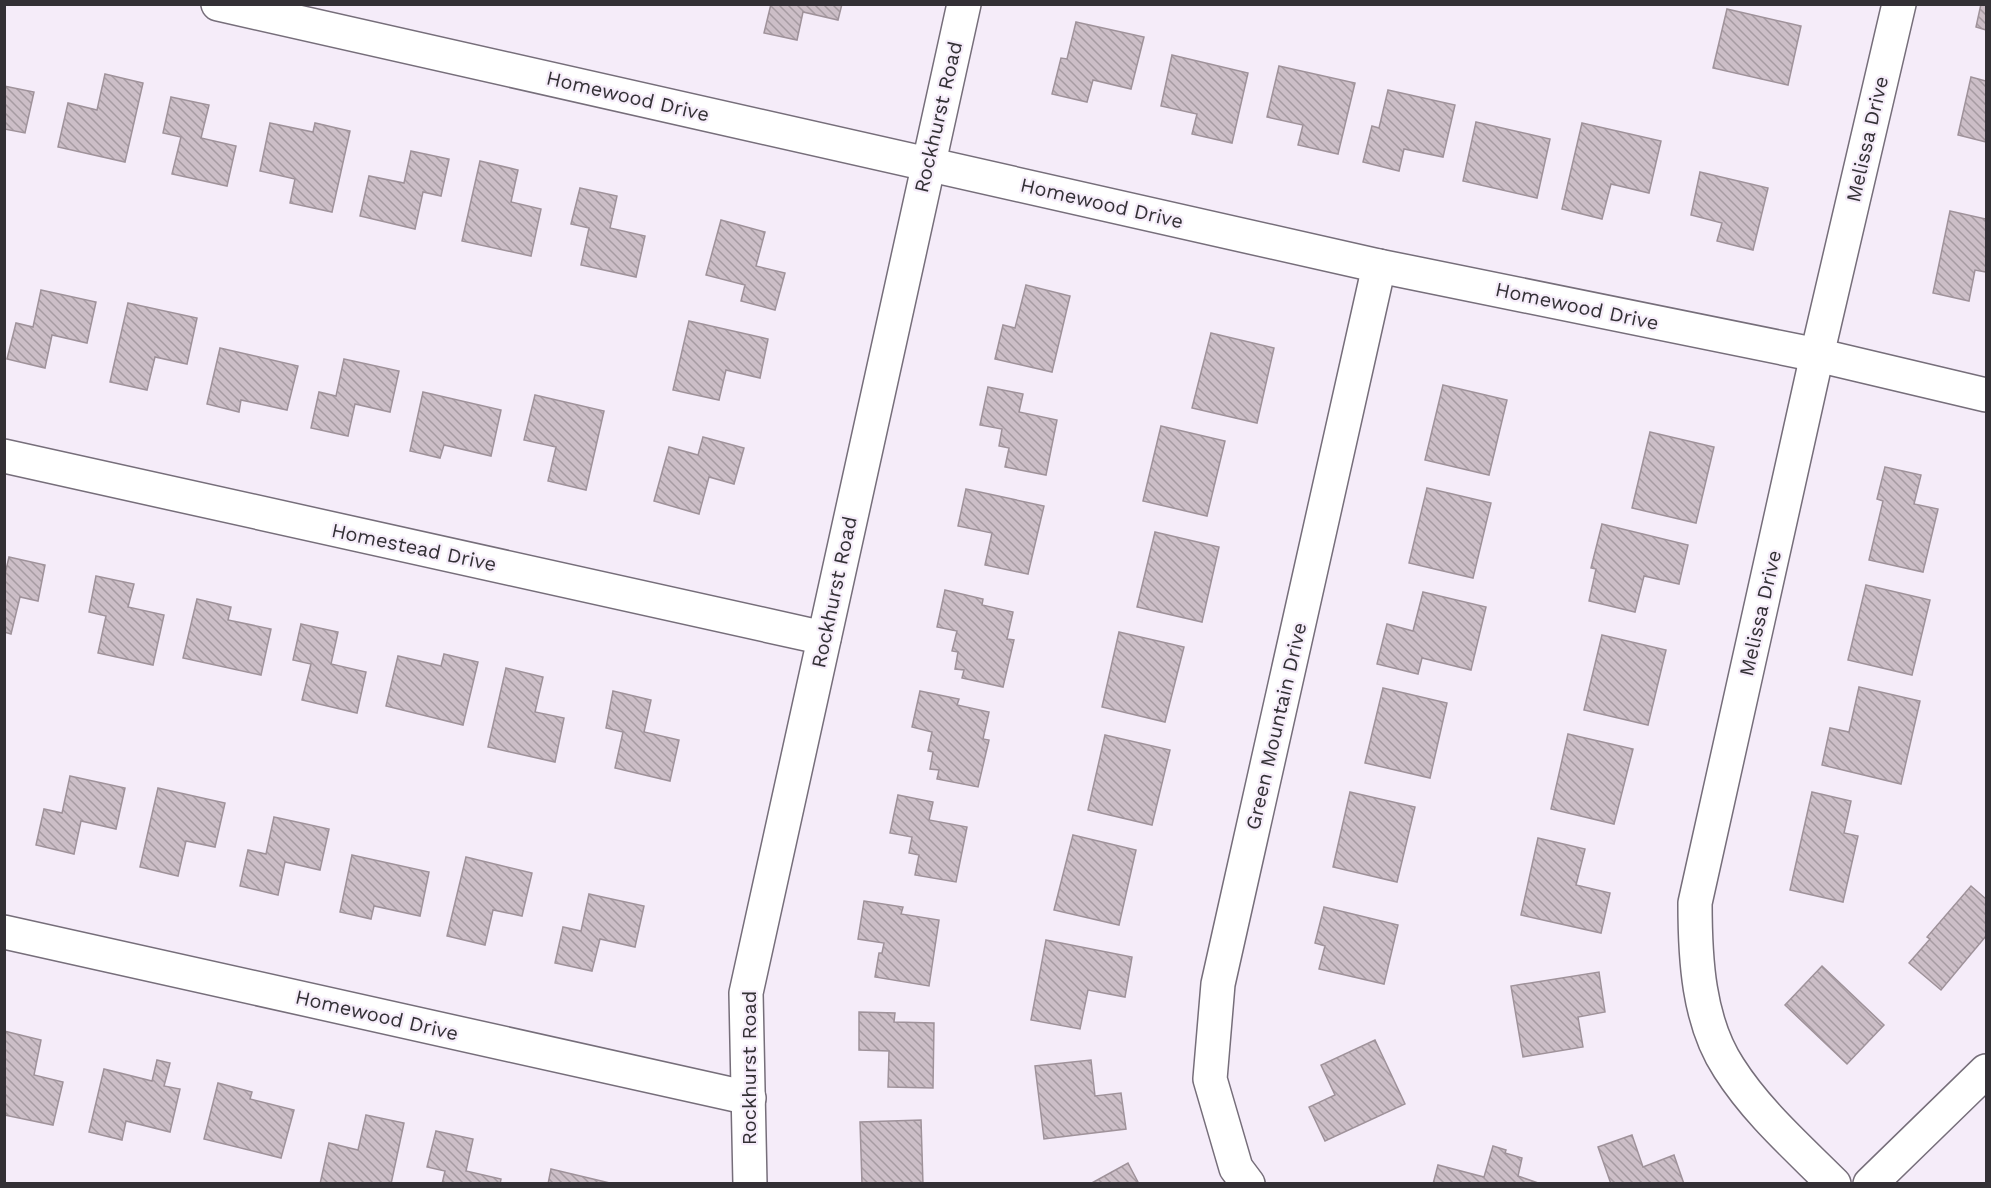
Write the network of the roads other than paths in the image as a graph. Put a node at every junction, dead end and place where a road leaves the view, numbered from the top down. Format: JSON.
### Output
{"nodes":[{"id":1,"x":218,"y":4,"type":"edge"},
{"id":2,"x":964,"y":4,"type":"edge"},
{"id":3,"x":1899,"y":4,"type":"edge"},
{"id":4,"x":928,"y":163,"type":"junction"},
{"id":5,"x":1379,"y":266,"type":"junction"},
{"id":6,"x":1817,"y":355,"type":"junction"},
{"id":7,"x":1986,"y":395,"type":"edge"},
{"id":8,"x":4,"y":456,"type":"edge"},
{"id":9,"x":824,"y":638,"type":"junction"},
{"id":10,"x":4,"y":932,"type":"edge"},
{"id":11,"x":1986,"y":1071,"type":"edge"},
{"id":12,"x":749,"y":1098,"type":"junction"},
{"id":13,"x":750,"y":1184,"type":"edge"},
{"id":14,"x":1248,"y":1184,"type":"edge"},
{"id":15,"x":1834,"y":1184,"type":"edge"},
{"id":16,"x":1869,"y":1184,"type":"edge"}],
"edges":[{"from":1,"to":4,"type":"street","name":"Homewood Drive"},
{"from":2,"to":4,"type":"street","name":"Rockhurst Road"},
{"from":3,"to":6,"type":"street","name":"Melissa Drive"},
{"from":4,"to":5,"type":"street","name":"Homewood Drive"},
{"from":4,"to":9,"type":"street","name":"Rockhurst Road"},
{"from":5,"to":6,"type":"street","name":"Homewood Drive"},
{"from":5,"to":14,"type":"street","name":"Green Mountain Drive"},
{"from":6,"to":7,"type":"street","name":"Homewood Drive"},
{"from":6,"to":15,"type":"street","name":"Melissa Drive"},
{"from":8,"to":9,"type":"street","name":"Homestead Drive"},
{"from":9,"to":12,"type":"street","name":"Rockhurst Road"},
{"from":10,"to":12,"type":"street","name":"Homewood Drive"},
{"from":11,"to":16,"type":"street"},
{"from":12,"to":13,"type":"street","name":"Rockhurst Road"}]}
